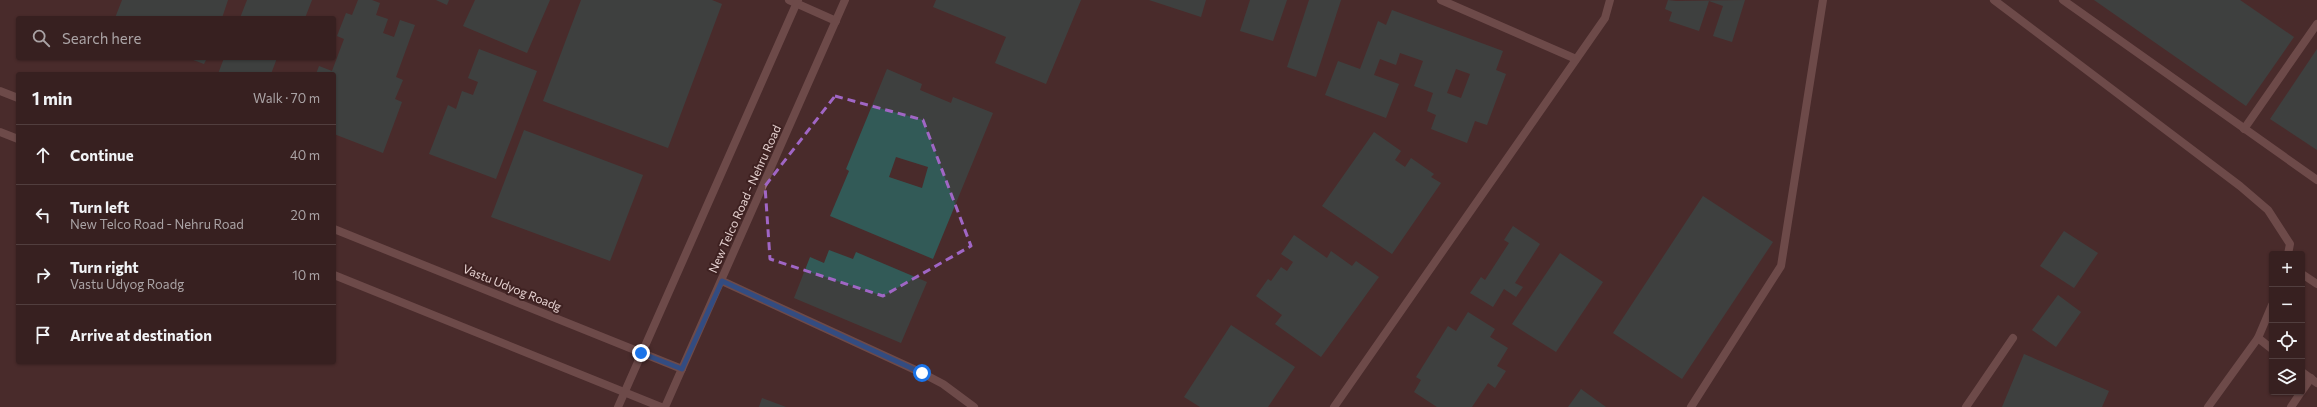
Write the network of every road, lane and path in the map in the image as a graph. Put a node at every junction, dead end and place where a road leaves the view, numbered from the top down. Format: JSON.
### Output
{"nodes":[{"id":1,"x":845,"y":0,"type":"edge"},
{"id":2,"x":1441,"y":0,"type":"edge"},
{"id":3,"x":1610,"y":0,"type":"edge"},
{"id":4,"x":1824,"y":0,"type":"edge"},
{"id":5,"x":1994,"y":0,"type":"edge"},
{"id":6,"x":2063,"y":0,"type":"edge"},
{"id":7,"x":795,"y":1,"type":"edge"},
{"id":8,"x":836,"y":21,"type":"junction"},
{"id":9,"x":2317,"y":24,"type":"edge"},
{"id":10,"x":1576,"y":59,"type":"junction"},
{"id":11,"x":0,"y":91,"type":"edge"},
{"id":12,"x":16,"y":97,"type":"edge"},
{"id":13,"x":2244,"y":129,"type":"junction"},
{"id":14,"x":0,"y":132,"type":"edge"},
{"id":15,"x":16,"y":138,"type":"edge"},
{"id":16,"x":2317,"y":180,"type":"edge"},
{"id":17,"x":336,"y":230,"type":"edge"},
{"id":18,"x":2289,"y":251,"type":"edge"},
{"id":19,"x":336,"y":276,"type":"edge"},
{"id":20,"x":2305,"y":276,"type":"edge"},
{"id":21,"x":722,"y":281,"type":"junction"},
{"id":22,"x":2317,"y":284,"type":"edge"},
{"id":23,"x":2269,"y":312,"type":"edge"},
{"id":24,"x":2013,"y":338,"type":"dead end"},
{"id":25,"x":2258,"y":338,"type":"junction"},
{"id":26,"x":2269,"y":347,"type":"edge"},
{"id":27,"x":641,"y":353,"type":"junction"},
{"id":28,"x":682,"y":369,"type":"junction"},
{"id":29,"x":2305,"y":374,"type":"edge"},
{"id":30,"x":2314,"y":381,"type":"edge"},
{"id":31,"x":2305,"y":388,"type":"edge"},
{"id":32,"x":624,"y":392,"type":"junction"},
{"id":33,"x":2299,"y":395,"type":"edge"},
{"id":34,"x":618,"y":407,"type":"edge"},
{"id":35,"x":661,"y":407,"type":"edge"},
{"id":36,"x":665,"y":407,"type":"edge"},
{"id":37,"x":974,"y":407,"type":"edge"},
{"id":38,"x":1334,"y":407,"type":"edge"},
{"id":39,"x":1691,"y":407,"type":"edge"},
{"id":40,"x":1966,"y":407,"type":"edge"},
{"id":41,"x":2208,"y":407,"type":"edge"},
{"id":42,"x":2291,"y":407,"type":"edge"}],
"edges":[{"from":1,"to":8,"type":"street","name":"New Telco Road - Nehru Road"},
{"from":2,"to":10,"type":"street"},
{"from":3,"to":10,"type":"street"},
{"from":4,"to":39,"type":"street"},
{"from":5,"to":18,"type":"street"},
{"from":6,"to":13,"type":"street"},
{"from":7,"to":8,"type":"street"},
{"from":7,"to":27,"type":"street"},
{"from":8,"to":21,"type":"street","name":"New Telco Road - Nehru Road"},
{"from":9,"to":13,"type":"street"},
{"from":10,"to":38,"type":"street"},
{"from":11,"to":12,"type":"street"},
{"from":13,"to":16,"type":"street"},
{"from":14,"to":15,"type":"street"},
{"from":17,"to":27,"type":"street","name":"Vastu Udyog Roadg"},
{"from":19,"to":32,"type":"street"},
{"from":20,"to":22,"type":"street"},
{"from":21,"to":28,"type":"street","name":"New Telco Road - Nehru Road"},
{"from":21,"to":37,"type":"street"},
{"from":23,"to":25,"type":"street"},
{"from":24,"to":40,"type":"street"},
{"from":25,"to":26,"type":"street"},
{"from":25,"to":41,"type":"street"},
{"from":27,"to":28,"type":"street","name":"Vastu Udyog Roadg"},
{"from":27,"to":32,"type":"street"},
{"from":28,"to":36,"type":"street","name":"New Telco Road - Nehru Road"},
{"from":29,"to":30,"type":"street"},
{"from":30,"to":31,"type":"street"},
{"from":32,"to":34,"type":"street"},
{"from":32,"to":35,"type":"street"},
{"from":33,"to":42,"type":"street"}]}
